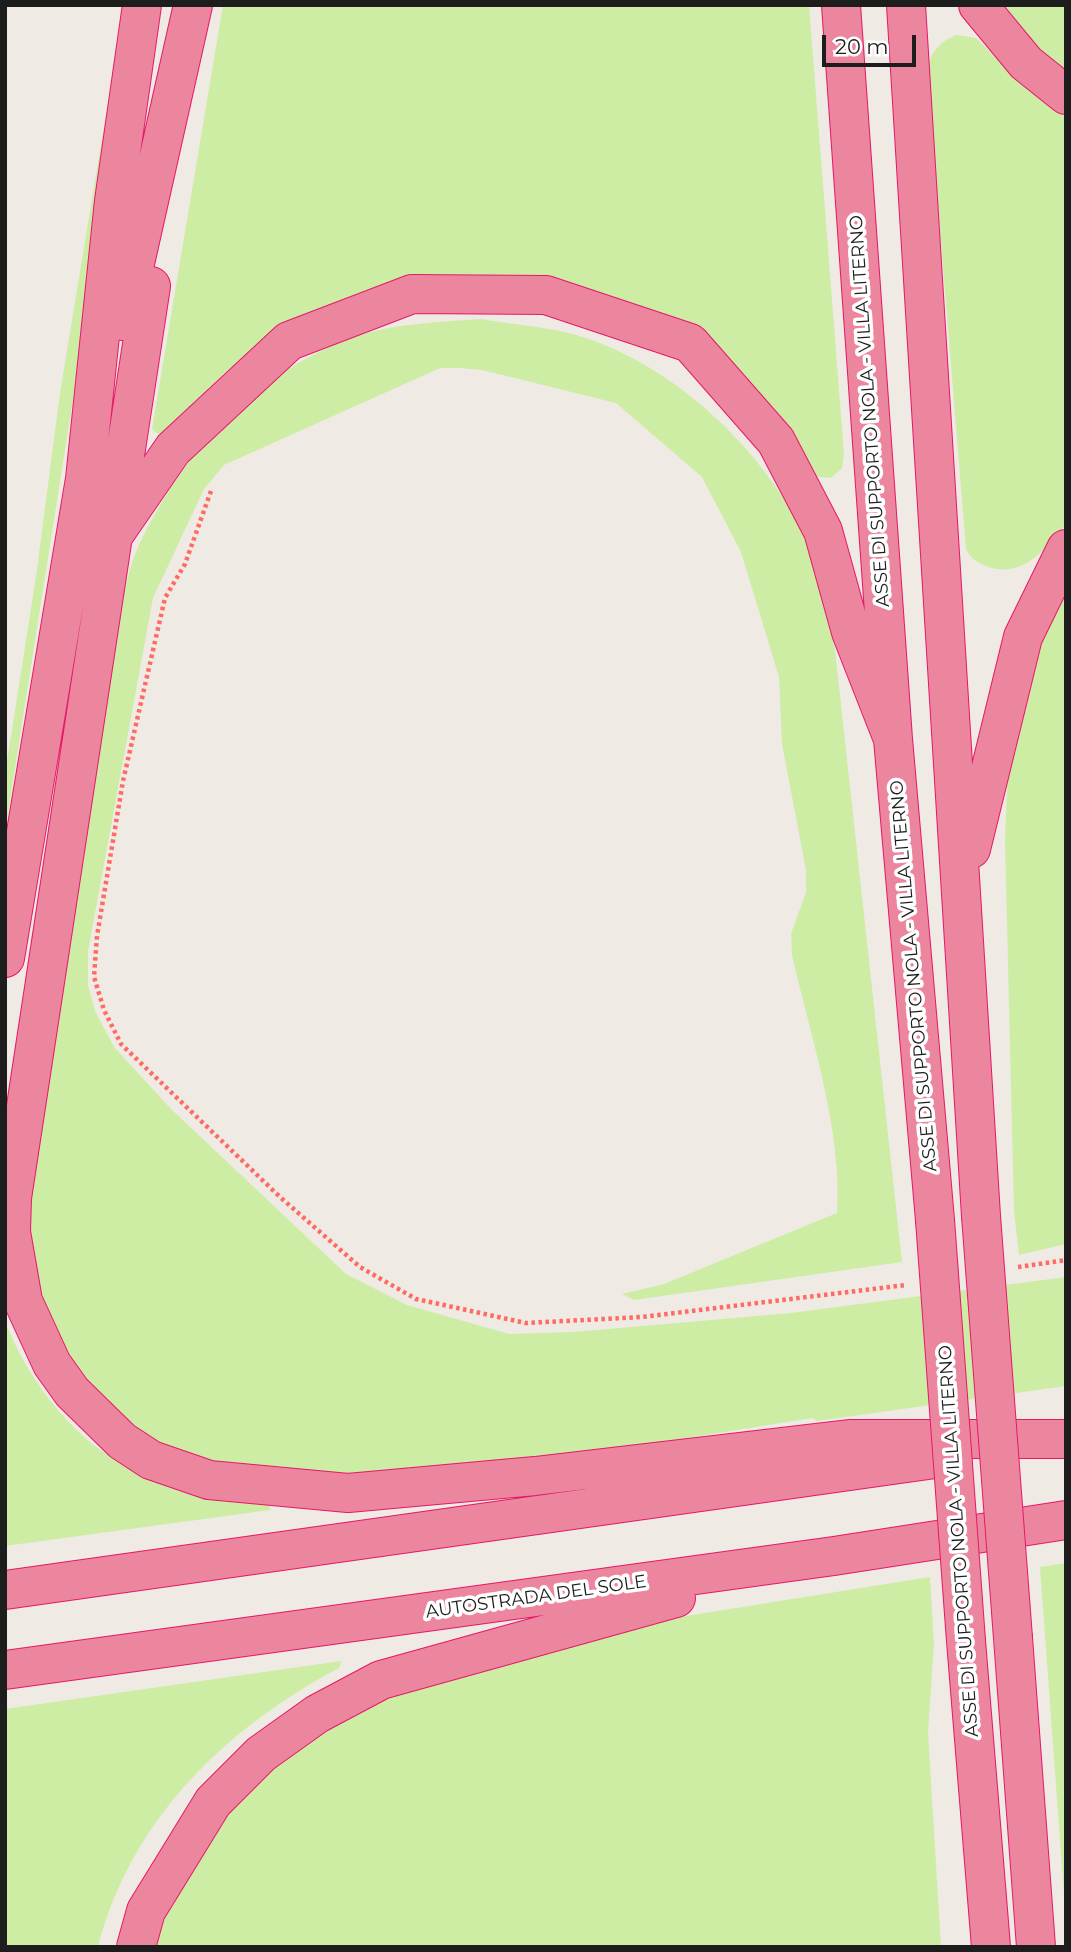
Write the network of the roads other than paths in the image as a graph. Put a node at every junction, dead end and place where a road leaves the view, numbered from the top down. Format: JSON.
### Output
{"nodes":[{"id":1,"x":142,"y":5,"type":"edge"},
{"id":2,"x":193,"y":5,"type":"edge"},
{"id":3,"x":841,"y":5,"type":"edge"},
{"id":4,"x":906,"y":5,"type":"edge"},
{"id":5,"x":978,"y":5,"type":"edge"},
{"id":6,"x":179,"y":76,"type":"junction"},
{"id":7,"x":1066,"y":95,"type":"edge"},
{"id":8,"x":85,"y":479,"type":"junction"},
{"id":9,"x":113,"y":536,"type":"junction"},
{"id":10,"x":1066,"y":549,"type":"edge"},
{"id":11,"x":893,"y":739,"type":"junction"},
{"id":12,"x":962,"y":889,"type":"junction"},
{"id":13,"x":5,"y":958,"type":"edge"},
{"id":14,"x":1066,"y":1440,"type":"edge"},
{"id":15,"x":1066,"y":1520,"type":"edge"},
{"id":16,"x":834,"y":1556,"type":"junction"},
{"id":17,"x":5,"y":1590,"type":"edge"},
{"id":18,"x":5,"y":1670,"type":"edge"},
{"id":19,"x":136,"y":1947,"type":"edge"},
{"id":20,"x":990,"y":1947,"type":"edge"},
{"id":21,"x":1036,"y":1947,"type":"edge"}],
"edges":[{"from":1,"to":8,"type":"highway"},
{"from":2,"to":6,"type":"highway"},
{"from":3,"to":11,"type":"highway","name":"ASSE DI SUPPORTO NOLA - VILLA LITERNO"},
{"from":4,"to":12,"type":"highway"},
{"from":5,"to":7,"type":"highway"},
{"from":6,"to":8,"type":"highway"},
{"from":6,"to":9,"type":"highway"},
{"from":8,"to":13,"type":"highway"},
{"from":9,"to":11,"type":"highway"},
{"from":9,"to":14,"type":"highway"},
{"from":10,"to":12,"type":"highway"},
{"from":11,"to":20,"type":"highway","name":"ASSE DI SUPPORTO NOLA - VILLA LITERNO","bridge":true},
{"from":12,"to":21,"type":"highway","bridge":true},
{"from":14,"to":17,"type":"highway"},
{"from":15,"to":16,"type":"highway","name":"AUTOSTRADA DEL SOLE"},
{"from":16,"to":18,"type":"highway","name":"AUTOSTRADA DEL SOLE"},
{"from":16,"to":19,"type":"highway"}]}
